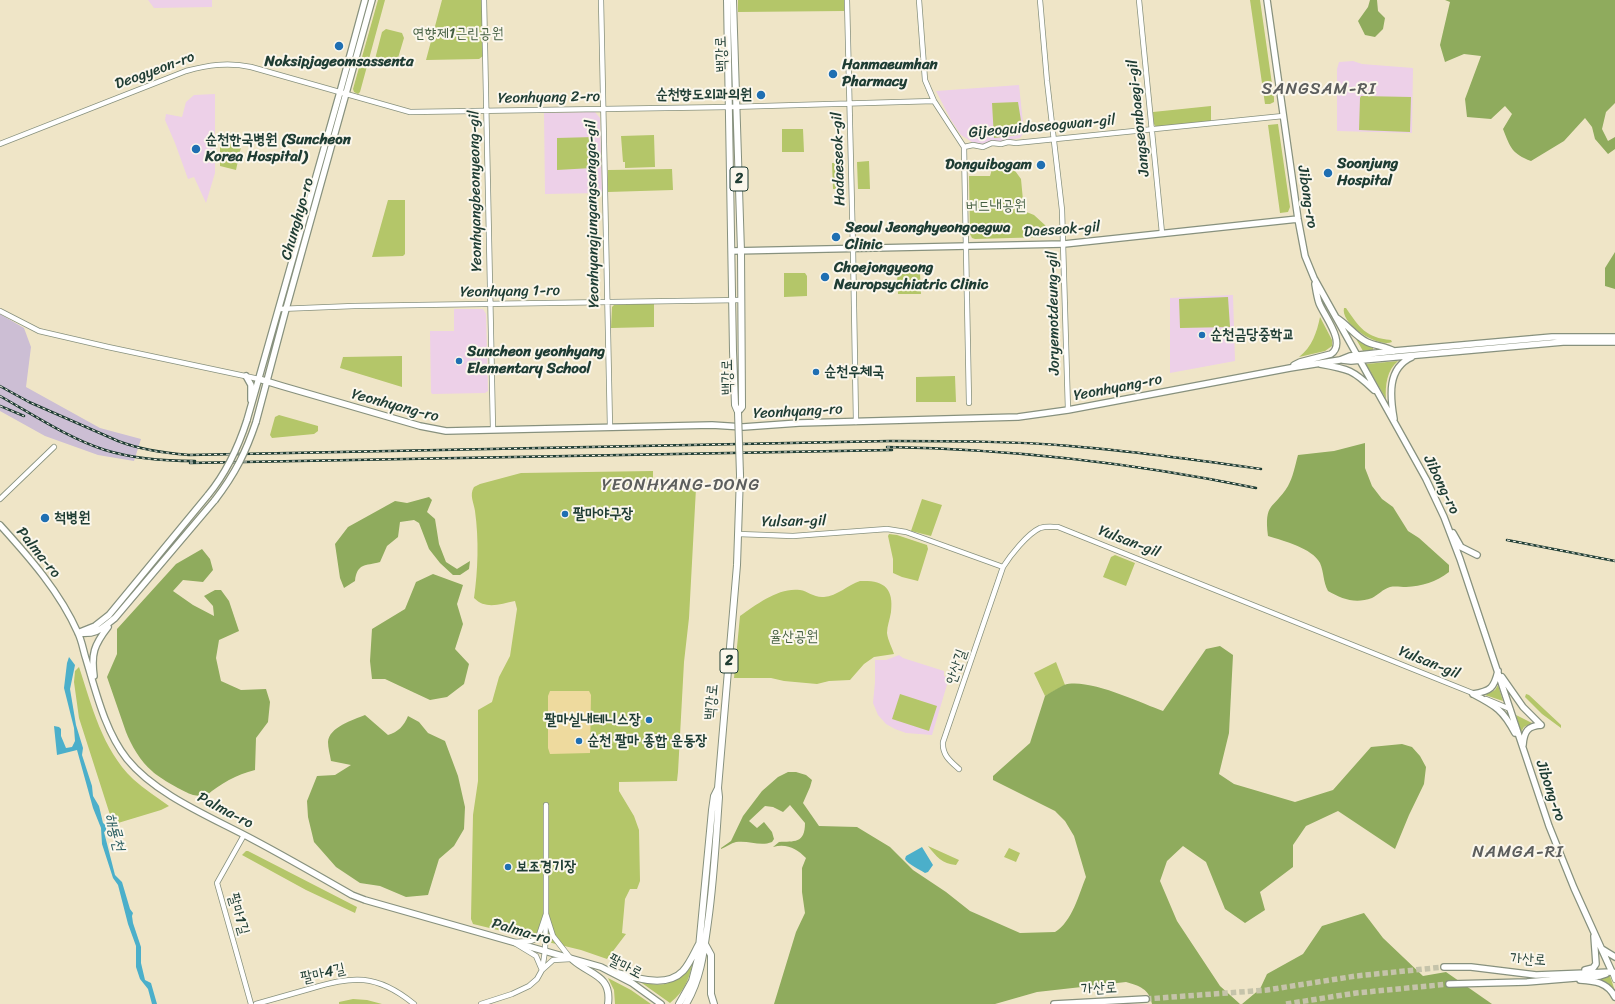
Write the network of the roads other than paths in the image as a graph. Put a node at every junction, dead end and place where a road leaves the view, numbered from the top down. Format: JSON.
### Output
{"nodes":[{"id":1,"x":365,"y":0,"type":"edge"},
{"id":2,"x":372,"y":0,"type":"edge"},
{"id":3,"x":484,"y":0,"type":"edge"},
{"id":4,"x":601,"y":0,"type":"edge"},
{"id":5,"x":727,"y":0,"type":"edge"},
{"id":6,"x":733,"y":0,"type":"edge"},
{"id":7,"x":847,"y":0,"type":"edge"},
{"id":8,"x":919,"y":0,"type":"edge"},
{"id":9,"x":1040,"y":0,"type":"edge"},
{"id":10,"x":1138,"y":0,"type":"edge"},
{"id":11,"x":1266,"y":0,"type":"edge"},
{"id":12,"x":340,"y":92,"type":"junction"},
{"id":13,"x":346,"y":94,"type":"junction"},
{"id":14,"x":934,"y":101,"type":"junction"},
{"id":15,"x":849,"y":103,"type":"junction"},
{"id":16,"x":733,"y":107,"type":"junction"},
{"id":17,"x":603,"y":109,"type":"junction"},
{"id":18,"x":486,"y":111,"type":"junction"},
{"id":19,"x":1283,"y":116,"type":"junction"},
{"id":20,"x":1152,"y":129,"type":"junction"},
{"id":21,"x":1054,"y":139,"type":"junction"},
{"id":22,"x":0,"y":144,"type":"edge"},
{"id":23,"x":964,"y":147,"type":"junction"},
{"id":24,"x":1298,"y":220,"type":"junction"},
{"id":25,"x":1162,"y":233,"type":"junction"},
{"id":26,"x":1064,"y":244,"type":"junction"},
{"id":27,"x":967,"y":246,"type":"junction"},
{"id":28,"x":853,"y":249,"type":"junction"},
{"id":29,"x":732,"y":251,"type":"junction"},
{"id":30,"x":741,"y":251,"type":"junction"},
{"id":31,"x":1314,"y":278,"type":"junction"},
{"id":32,"x":732,"y":300,"type":"junction"},
{"id":33,"x":741,"y":300,"type":"junction"},
{"id":34,"x":607,"y":302,"type":"junction"},
{"id":35,"x":490,"y":304,"type":"junction"},
{"id":36,"x":279,"y":309,"type":"junction"},
{"id":37,"x":286,"y":309,"type":"junction"},
{"id":38,"x":0,"y":311,"type":"edge"},
{"id":39,"x":1335,"y":317,"type":"junction"},
{"id":40,"x":1615,"y":337,"type":"edge"},
{"id":41,"x":1615,"y":342,"type":"edge"},
{"id":42,"x":1394,"y":351,"type":"junction"},
{"id":43,"x":1416,"y":355,"type":"junction"},
{"id":44,"x":1358,"y":358,"type":"junction"},
{"id":45,"x":1316,"y":363,"type":"junction"},
{"id":46,"x":1290,"y":368,"type":"junction"},
{"id":47,"x":246,"y":376,"type":"junction"},
{"id":48,"x":259,"y":379,"type":"junction"},
{"id":49,"x":266,"y":381,"type":"junction"},
{"id":50,"x":1378,"y":393,"type":"junction"},
{"id":51,"x":969,"y":403,"type":"dead end"},
{"id":52,"x":251,"y":406,"type":"junction"},
{"id":53,"x":1068,"y":410,"type":"junction"},
{"id":54,"x":738,"y":412,"type":"junction"},
{"id":55,"x":856,"y":422,"type":"junction"},
{"id":56,"x":1395,"y":423,"type":"junction"},
{"id":57,"x":610,"y":427,"type":"junction"},
{"id":58,"x":493,"y":429,"type":"junction"},
{"id":59,"x":54,"y":447,"type":"dead end"},
{"id":60,"x":1,"y":498,"type":"edge"},
{"id":61,"x":1446,"y":521,"type":"junction"},
{"id":62,"x":0,"y":525,"type":"edge"},
{"id":63,"x":738,"y":534,"type":"junction"},
{"id":64,"x":1477,"y":555,"type":"dead end"},
{"id":65,"x":1003,"y":567,"type":"junction"},
{"id":66,"x":115,"y":618,"type":"junction"},
{"id":67,"x":78,"y":633,"type":"junction"},
{"id":68,"x":1498,"y":671,"type":"junction"},
{"id":69,"x":96,"y":691,"type":"junction"},
{"id":70,"x":1473,"y":694,"type":"junction"},
{"id":71,"x":1510,"y":709,"type":"junction"},
{"id":72,"x":1522,"y":748,"type":"junction"},
{"id":73,"x":959,"y":769,"type":"dead end"},
{"id":74,"x":546,"y":805,"type":"dead end"},
{"id":75,"x":244,"y":835,"type":"junction"},
{"id":76,"x":546,"y":914,"type":"junction"},
{"id":77,"x":1594,"y":932,"type":"junction"},
{"id":78,"x":513,"y":942,"type":"junction"},
{"id":79,"x":703,"y":943,"type":"junction"},
{"id":80,"x":1601,"y":948,"type":"junction"},
{"id":81,"x":545,"y":951,"type":"junction"},
{"id":82,"x":1615,"y":957,"type":"edge"},
{"id":83,"x":572,"y":959,"type":"junction"},
{"id":84,"x":702,"y":964,"type":"junction"},
{"id":85,"x":1444,"y":967,"type":"tunnel mouth"},
{"id":86,"x":542,"y":970,"type":"junction"},
{"id":87,"x":610,"y":971,"type":"junction"},
{"id":88,"x":1613,"y":972,"type":"edge"},
{"id":89,"x":1558,"y":976,"type":"junction"},
{"id":90,"x":1615,"y":980,"type":"edge"},
{"id":91,"x":1449,"y":984,"type":"tunnel mouth"},
{"id":92,"x":1615,"y":997,"type":"edge"},
{"id":93,"x":1146,"y":999,"type":"tunnel mouth"},
{"id":94,"x":251,"y":1004,"type":"edge"},
{"id":95,"x":256,"y":1004,"type":"edge"},
{"id":96,"x":414,"y":1004,"type":"edge"},
{"id":97,"x":481,"y":1004,"type":"edge"},
{"id":98,"x":608,"y":1004,"type":"edge"},
{"id":99,"x":661,"y":1004,"type":"edge"},
{"id":100,"x":679,"y":1004,"type":"edge"},
{"id":101,"x":686,"y":1004,"type":"edge"},
{"id":102,"x":692,"y":1004,"type":"edge"},
{"id":103,"x":714,"y":1004,"type":"edge"},
{"id":104,"x":1054,"y":1004,"type":"edge"}],
"edges":[{"from":1,"to":12,"type":"main road","name":"Chunghyo-ro"},
{"from":2,"to":13,"type":"main road","name":"Chunghyo-ro"},
{"from":3,"to":18,"type":"street","name":"Yeonhyangbeonyeong-gil"},
{"from":4,"to":17,"type":"street","name":"Yeonhyangjungangsangga-gil"},
{"from":5,"to":16,"type":"main road","name":"백강로","number":"2"},
{"from":6,"to":16,"type":"main road","name":"백강로","number":"2"},
{"from":7,"to":15,"type":"street","name":"Hadaeseok-gil"},
{"from":8,"to":14,"type":"street","name":"Gijeoguidoseogwan-gil"},
{"from":9,"to":21,"type":"street","name":"Joryemotdeung-gil"},
{"from":10,"to":20,"type":"street","name":"Jangseonbaegi-gil"},
{"from":11,"to":19,"type":"main road","name":"Jibong-ro"},
{"from":12,"to":13,"type":"street","name":"Deogyeon-ro"},
{"from":12,"to":22,"type":"street","name":"Deogyeon-ro"},
{"from":12,"to":36,"type":"main road","name":"Chunghyo-ro"},
{"from":13,"to":18,"type":"street","name":"Yeonhyang 2-ro"},
{"from":13,"to":37,"type":"main road","name":"Chunghyo-ro"},
{"from":14,"to":15,"type":"street"},
{"from":14,"to":23,"type":"street","name":"Gijeoguidoseogwan-gil"},
{"from":15,"to":16,"type":"street"},
{"from":15,"to":28,"type":"street","name":"Hadaeseok-gil"},
{"from":16,"to":17,"type":"street","name":"Yeonhyang 2-ro"},
{"from":16,"to":29,"type":"main road","name":"백강로","number":"2"},
{"from":16,"to":30,"type":"main road","name":"백강로","number":"2"},
{"from":17,"to":18,"type":"street","name":"Yeonhyang 2-ro"},
{"from":17,"to":34,"type":"street","name":"Yeonhyangjungangsangga-gil"},
{"from":18,"to":35,"type":"street","name":"Yeonhyangbeonyeong-gil"},
{"from":19,"to":20,"type":"street","name":"Gijeoguidoseogwan-gil"},
{"from":19,"to":24,"type":"main road","name":"Jibong-ro"},
{"from":20,"to":21,"type":"street","name":"Gijeoguidoseogwan-gil"},
{"from":20,"to":25,"type":"street","name":"Jangseonbaegi-gil"},
{"from":21,"to":23,"type":"street","name":"Gijeoguidoseogwan-gil"},
{"from":21,"to":26,"type":"street","name":"Joryemotdeung-gil"},
{"from":23,"to":27,"type":"street"},
{"from":24,"to":25,"type":"main road","name":"Daeseok-gil"},
{"from":24,"to":31,"type":"main road","name":"Jibong-ro"},
{"from":25,"to":26,"type":"main road","name":"Daeseok-gil"},
{"from":26,"to":27,"type":"main road","name":"Daeseok-gil"},
{"from":26,"to":53,"type":"street","name":"Joryemotdeung-gil"},
{"from":27,"to":28,"type":"main road","name":"Daeseok-gil"},
{"from":27,"to":51,"type":"street"},
{"from":28,"to":30,"type":"main road","name":"Daeseok-gil"},
{"from":28,"to":55,"type":"street","name":"Hadaeseok-gil"},
{"from":29,"to":30,"type":"main road","name":"Daeseok-gil"},
{"from":29,"to":32,"type":"main road","name":"백강로","number":"2"},
{"from":30,"to":33,"type":"main road","name":"백강로","number":"2"},
{"from":31,"to":39,"type":"main road","name":"Jibong-ro"},
{"from":31,"to":46,"type":"main road"},
{"from":32,"to":33,"type":"street","name":"Yeonhyang 1-ro"},
{"from":32,"to":34,"type":"street","name":"Yeonhyang 1-ro"},
{"from":32,"to":54,"type":"main road","name":"백강로","number":"2"},
{"from":33,"to":54,"type":"main road","name":"백강로","number":"2"},
{"from":34,"to":35,"type":"street","name":"Yeonhyang 1-ro"},
{"from":34,"to":57,"type":"street","name":"Yeonhyangjungangsangga-gil"},
{"from":35,"to":37,"type":"street","name":"Yeonhyang 1-ro"},
{"from":35,"to":58,"type":"street","name":"Yeonhyangbeonyeong-gil"},
{"from":36,"to":37,"type":"street","name":"Yeonhyang 1-ro"},
{"from":36,"to":48,"type":"main road","name":"Chunghyo-ro"},
{"from":37,"to":49,"type":"main road","name":"Chunghyo-ro"},
{"from":38,"to":47,"type":"street"},
{"from":39,"to":42,"type":"main road"},
{"from":39,"to":44,"type":"main road","name":"Jibong-ro"},
{"from":40,"to":42,"type":"main road"},
{"from":41,"to":43,"type":"main road"},
{"from":42,"to":44,"type":"main road"},
{"from":43,"to":44,"type":"main road"},
{"from":43,"to":56,"type":"main road"},
{"from":44,"to":45,"type":"main road","name":"Yeonhyang-ro"},
{"from":44,"to":50,"type":"main road","name":"Jibong-ro"},
{"from":45,"to":46,"type":"main road","name":"Yeonhyang-ro"},
{"from":45,"to":50,"type":"main road"},
{"from":46,"to":53,"type":"main road","name":"Yeonhyang-ro"},
{"from":47,"to":48,"type":"street"},
{"from":47,"to":52,"type":"main road"},
{"from":48,"to":49,"type":"main road","name":"Yeonhyang-ro"},
{"from":48,"to":52,"type":"main road","name":"Chunghyo-ro"},
{"from":49,"to":58,"type":"main road","name":"Yeonhyang-ro"},
{"from":49,"to":66,"type":"main road","name":"Chunghyo-ro","bridge":true},
{"from":50,"to":56,"type":"main road","name":"Jibong-ro"},
{"from":52,"to":67,"type":"main road","name":"Chunghyo-ro","bridge":true},
{"from":53,"to":55,"type":"main road","name":"Yeonhyang-ro"},
{"from":54,"to":63,"type":"main road","name":"백강로","number":"2","bridge":true},
{"from":55,"to":57,"type":"main road","name":"Yeonhyang-ro"},
{"from":56,"to":61,"type":"main road","name":"Jibong-ro"},
{"from":57,"to":58,"type":"main road","name":"Yeonhyang-ro"},
{"from":59,"to":60,"type":"street"},
{"from":61,"to":64,"type":"main road"},
{"from":61,"to":68,"type":"main road","name":"Jibong-ro"},
{"from":62,"to":67,"type":"main road","name":"Palma-ro"},
{"from":63,"to":65,"type":"street","name":"Yulsan-gil"},
{"from":63,"to":79,"type":"main road","name":"백강로","number":"2"},
{"from":65,"to":70,"type":"street","name":"Yulsan-gil"},
{"from":65,"to":73,"type":"street","name":"안산길"},
{"from":66,"to":67,"type":"main road"},
{"from":66,"to":69,"type":"main road"},
{"from":67,"to":69,"type":"main road","name":"Palma-ro"},
{"from":68,"to":70,"type":"main road"},
{"from":68,"to":71,"type":"main road","name":"Jibong-ro"},
{"from":68,"to":72,"type":"main road"},
{"from":69,"to":75,"type":"main road","name":"Palma-ro"},
{"from":70,"to":71,"type":"street","name":"Yulsan-gil"},
{"from":70,"to":72,"type":"main road"},
{"from":71,"to":72,"type":"main road","name":"Jibong-ro"},
{"from":72,"to":77,"type":"main road","name":"Jibong-ro"},
{"from":74,"to":76,"type":"street"},
{"from":75,"to":78,"type":"main road","name":"Palma-ro"},
{"from":75,"to":94,"type":"street","name":"팔마1길"},
{"from":76,"to":78,"type":"street"},
{"from":76,"to":81,"type":"street"},
{"from":76,"to":83,"type":"street"},
{"from":77,"to":80,"type":"main road","name":"Jibong-ro"},
{"from":77,"to":89,"type":"main road"},
{"from":78,"to":81,"type":"main road","name":"Palma-ro"},
{"from":78,"to":86,"type":"street"},
{"from":79,"to":84,"type":"main road","name":"백강로","number":"2"},
{"from":79,"to":87,"type":"main road"},
{"from":79,"to":100,"type":"main road","name":"백강로","number":"2"},
{"from":79,"to":103,"type":"main road"},
{"from":80,"to":82,"type":"main road"},
{"from":80,"to":88,"type":"main road","name":"Jibong-ro"},
{"from":81,"to":83,"type":"main road","name":"Palma-ro"},
{"from":81,"to":86,"type":"street"},
{"from":83,"to":86,"type":"street"},
{"from":83,"to":87,"type":"main road","name":"팔마로"},
{"from":83,"to":98,"type":"main road"},
{"from":84,"to":101,"type":"main road","name":"백강로","number":"2"},
{"from":84,"to":102,"type":"main road"},
{"from":85,"to":89,"type":"main road","name":"가산로"},
{"from":86,"to":97,"type":"street"},
{"from":87,"to":99,"type":"main road","name":"팔마로"},
{"from":88,"to":89,"type":"main road"},
{"from":88,"to":90,"type":"street","name":"Jibong-ro"},
{"from":89,"to":91,"type":"main road"},
{"from":89,"to":92,"type":"main road"},
{"from":93,"to":104,"type":"main road","name":"가산로"},
{"from":95,"to":96,"type":"street","name":"팔마4길"}]}
